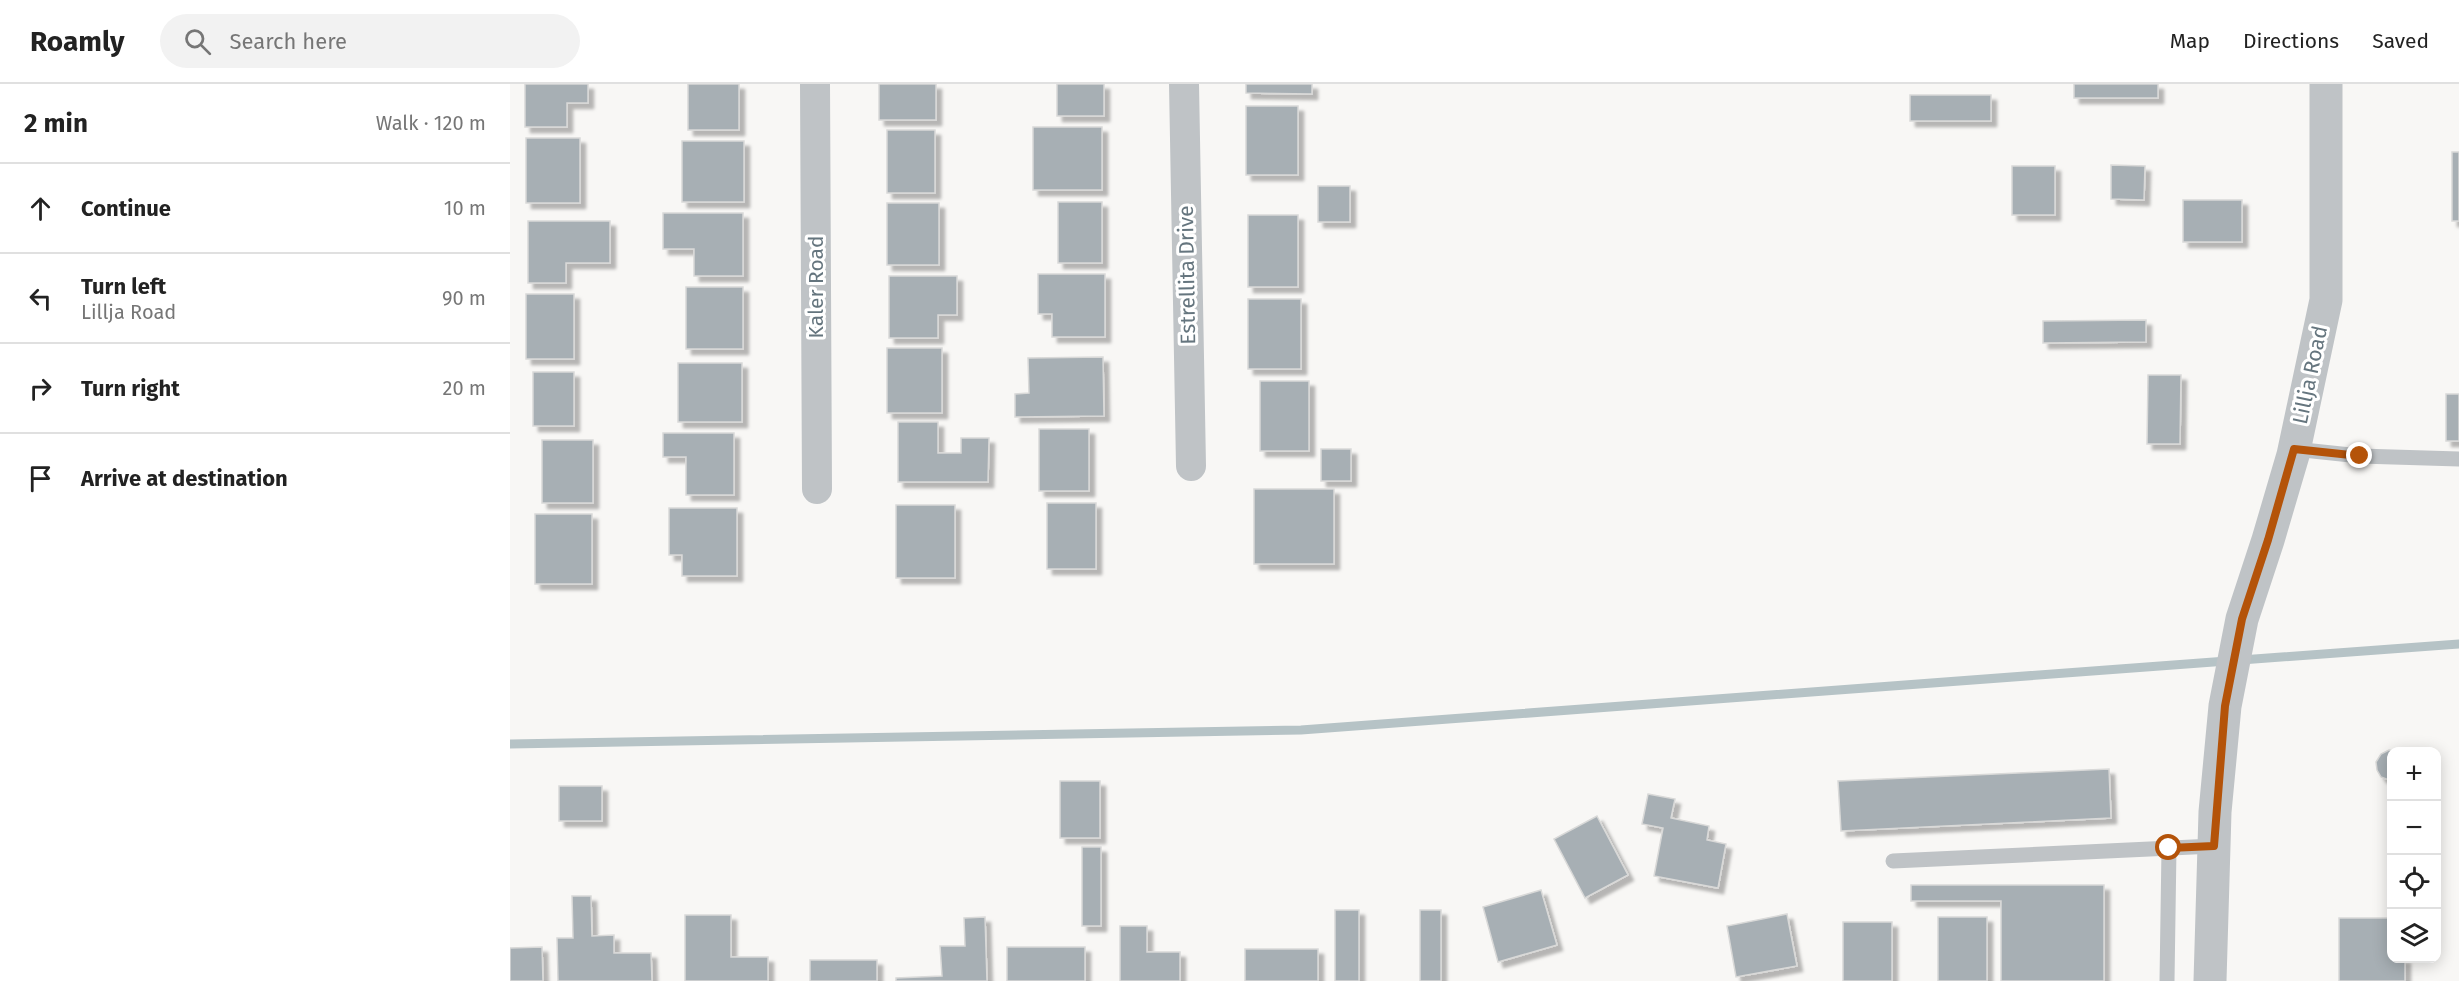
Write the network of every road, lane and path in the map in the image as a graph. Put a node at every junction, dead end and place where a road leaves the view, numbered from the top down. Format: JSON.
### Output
{"nodes":[{"id":1,"x":815,"y":84,"type":"edge"},
{"id":2,"x":1184,"y":84,"type":"edge"},
{"id":3,"x":2326,"y":84,"type":"edge"},
{"id":4,"x":2294,"y":449,"type":"junction"},
{"id":5,"x":2459,"y":459,"type":"edge"},
{"id":6,"x":1191,"y":466,"type":"dead end"},
{"id":7,"x":817,"y":489,"type":"dead end"},
{"id":8,"x":2214,"y":846,"type":"junction"},
{"id":9,"x":2169,"y":848,"type":"junction"},
{"id":10,"x":1893,"y":861,"type":"dead end"},
{"id":11,"x":2167,"y":981,"type":"edge"},
{"id":12,"x":2210,"y":981,"type":"edge"}],
"edges":[{"from":1,"to":7,"type":"street","name":"Kaler Road"},
{"from":2,"to":6,"type":"street","name":"Estrellita Drive"},
{"from":3,"to":4,"type":"street","name":"Lillja Road"},
{"from":4,"to":5,"type":"lane"},
{"from":4,"to":8,"type":"street","name":"Lillja Road"},
{"from":8,"to":9,"type":"lane"},
{"from":8,"to":12,"type":"street","name":"Lillja Road"},
{"from":9,"to":10,"type":"lane"},
{"from":9,"to":11,"type":"lane"}]}
